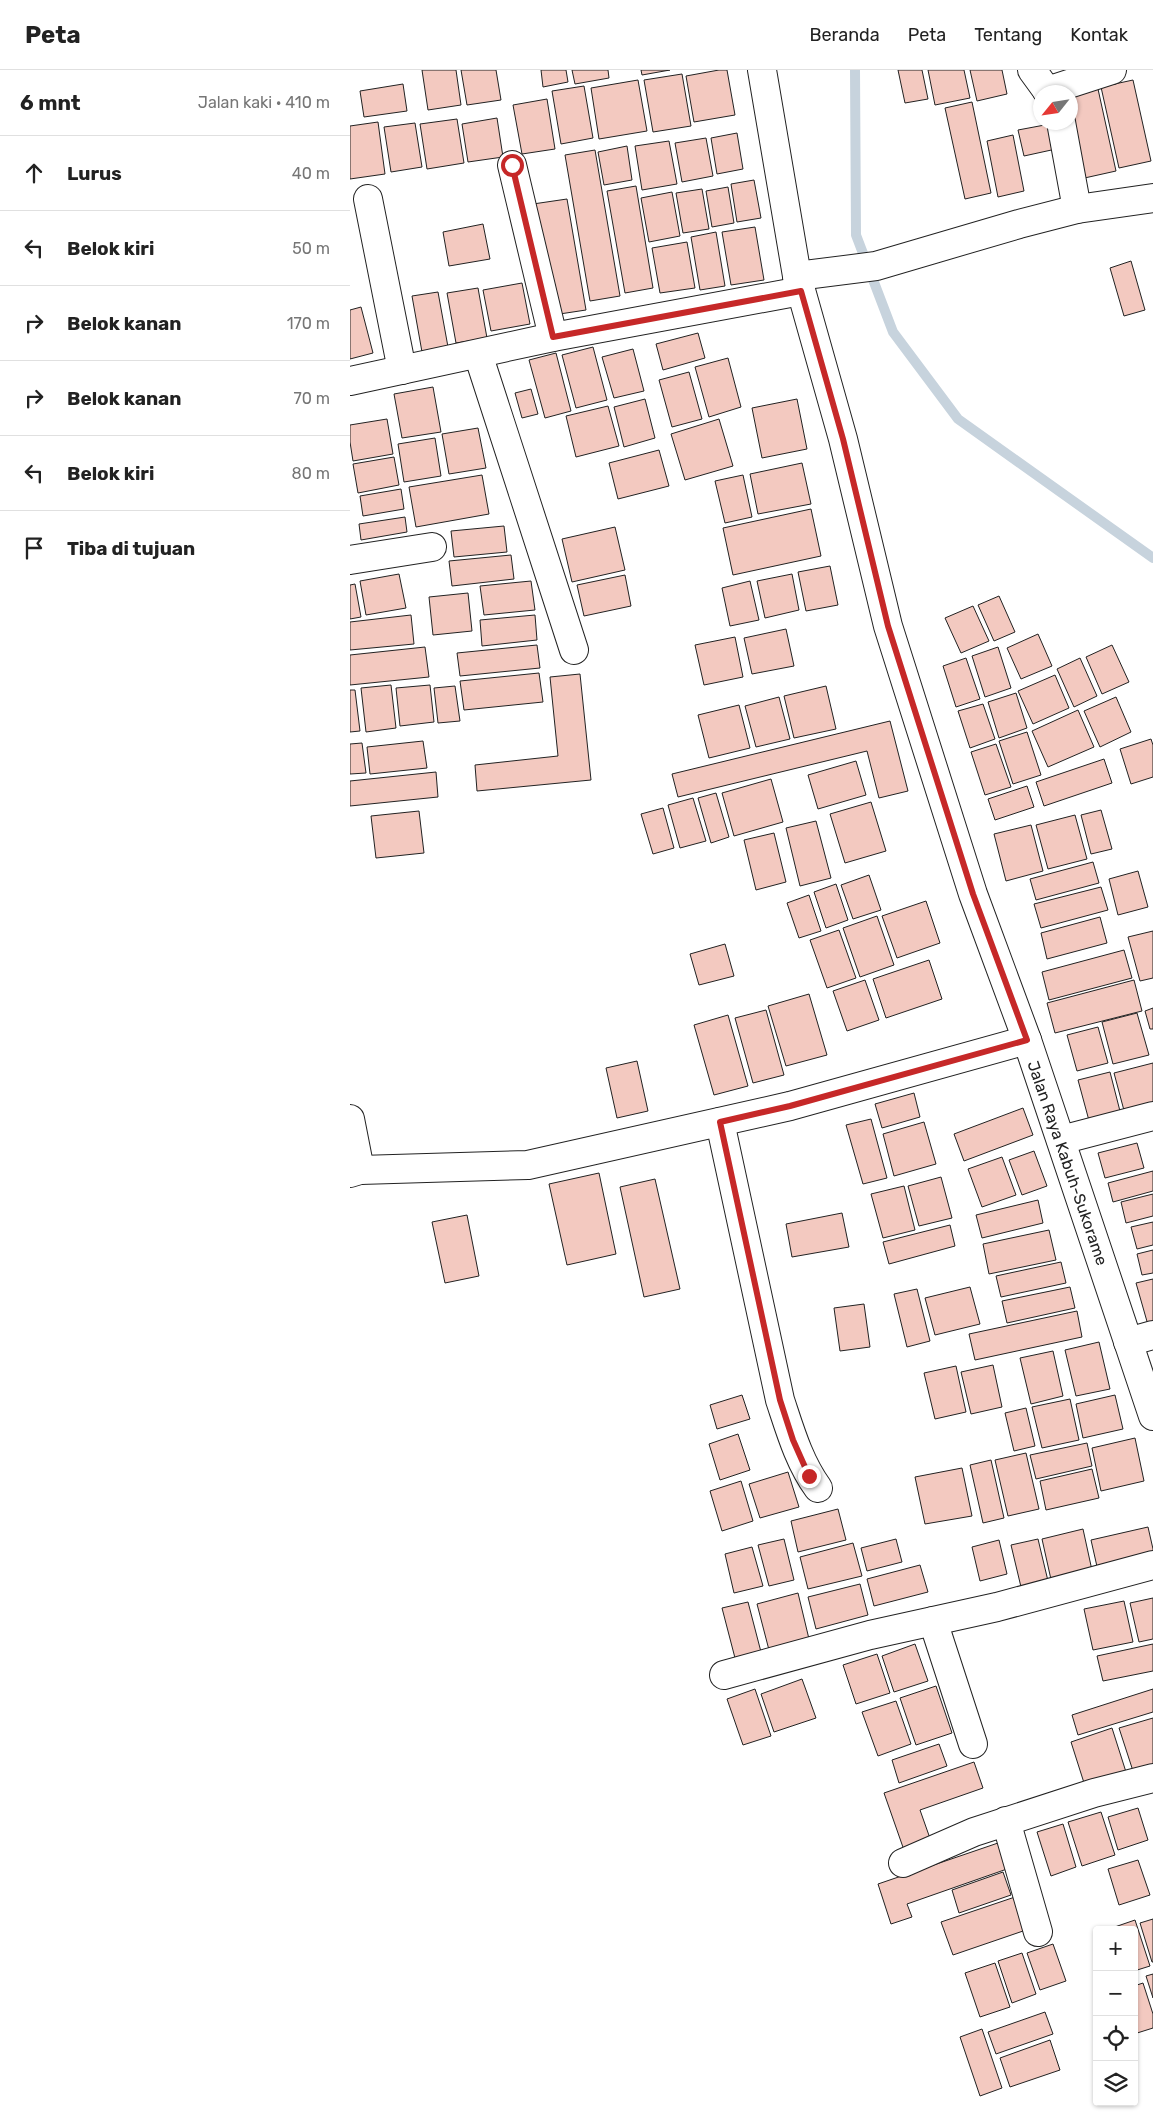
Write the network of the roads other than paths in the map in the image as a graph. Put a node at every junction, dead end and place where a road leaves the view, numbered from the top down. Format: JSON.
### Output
{"nodes":[{"id":1,"x":762,"y":70,"type":"edge"},
{"id":2,"x":1112,"y":70,"type":"edge"},
{"id":3,"x":1042,"y":85,"type":"edge"},
{"id":4,"x":1062,"y":130,"type":"edge"},
{"id":5,"x":512,"y":165,"type":"dead end"},
{"id":6,"x":368,"y":198,"type":"dead end"},
{"id":7,"x":1153,"y":198,"type":"edge"},
{"id":8,"x":1077,"y":209,"type":"junction"},
{"id":9,"x":799,"y":284,"type":"junction"},
{"id":10,"x":553,"y":337,"type":"junction"},
{"id":11,"x":478,"y":354,"type":"junction"},
{"id":12,"x":402,"y":370,"type":"junction"},
{"id":13,"x":350,"y":381,"type":"edge"},
{"id":14,"x":432,"y":548,"type":"dead end"},
{"id":15,"x":350,"y":560,"type":"edge"},
{"id":16,"x":574,"y":650,"type":"dead end"},
{"id":17,"x":1027,"y":1040,"type":"junction"},
{"id":18,"x":1153,"y":1116,"type":"edge"},
{"id":19,"x":350,"y":1119,"type":"edge"},
{"id":20,"x":720,"y":1122,"type":"junction"},
{"id":21,"x":1060,"y":1140,"type":"junction"},
{"id":22,"x":355,"y":1171,"type":"edge"},
{"id":23,"x":1140,"y":1338,"type":"edge"},
{"id":24,"x":1153,"y":1416,"type":"edge"},
{"id":25,"x":818,"y":1488,"type":"dead end"},
{"id":26,"x":1153,"y":1565,"type":"edge"},
{"id":27,"x":933,"y":1621,"type":"junction"},
{"id":28,"x":724,"y":1675,"type":"dead end"},
{"id":29,"x":973,"y":1744,"type":"dead end"},
{"id":30,"x":1153,"y":1778,"type":"edge"},
{"id":31,"x":1006,"y":1822,"type":"junction"},
{"id":32,"x":903,"y":1863,"type":"dead end"},
{"id":33,"x":1038,"y":1932,"type":"dead end"}],
"edges":[{"from":1,"to":9,"type":"street","name":"Jalan Raya Kabuh-Sukorame"},
{"from":2,"to":3,"type":"street"},
{"from":4,"to":8,"type":"street"},
{"from":5,"to":10,"type":"street"},
{"from":6,"to":12,"type":"street"},
{"from":7,"to":8,"type":"street"},
{"from":8,"to":9,"type":"street"},
{"from":9,"to":10,"type":"street"},
{"from":9,"to":17,"type":"street","name":"Jalan Raya Kabuh-Sukorame"},
{"from":10,"to":11,"type":"street"},
{"from":11,"to":12,"type":"street"},
{"from":11,"to":16,"type":"street"},
{"from":12,"to":13,"type":"street"},
{"from":14,"to":15,"type":"street"},
{"from":17,"to":20,"type":"street"},
{"from":17,"to":21,"type":"street","name":"Jalan Raya Kabuh-Sukorame"},
{"from":18,"to":21,"type":"street"},
{"from":19,"to":22,"type":"street"},
{"from":20,"to":22,"type":"street"},
{"from":20,"to":25,"type":"street"},
{"from":21,"to":23,"type":"street","name":"Jalan Raya Kabuh-Sukorame"},
{"from":23,"to":24,"type":"street","name":"Jalan Raya Kabuh-Sukorame"},
{"from":26,"to":27,"type":"street"},
{"from":27,"to":28,"type":"street"},
{"from":27,"to":29,"type":"street"},
{"from":30,"to":31,"type":"street"},
{"from":31,"to":32,"type":"street"},
{"from":31,"to":33,"type":"street"}]}
